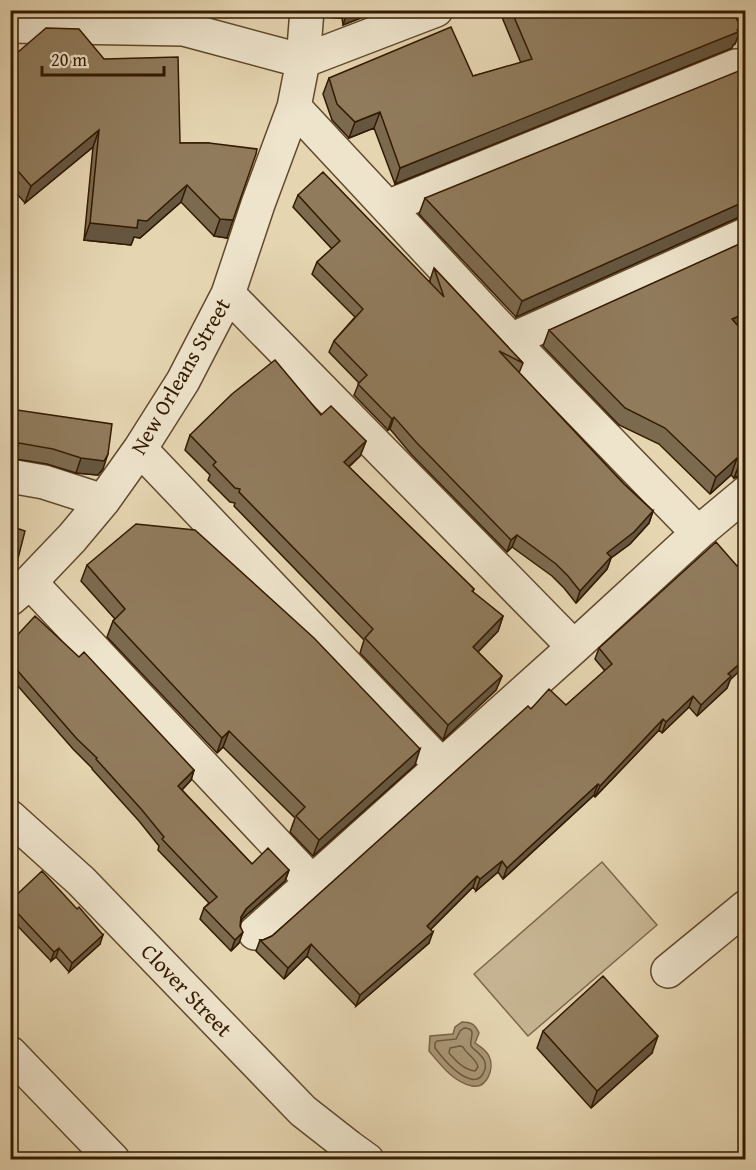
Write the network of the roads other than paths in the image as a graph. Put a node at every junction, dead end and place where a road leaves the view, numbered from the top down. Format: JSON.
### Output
{"nodes":[{"id":1,"x":307,"y":10,"type":"edge"},
{"id":2,"x":436,"y":10,"type":"edge"},
{"id":3,"x":10,"y":26,"type":"edge"},
{"id":4,"x":303,"y":61,"type":"junction"},
{"id":5,"x":736,"y":66,"type":"dead end"},
{"id":6,"x":294,"y":107,"type":"junction"},
{"id":7,"x":387,"y":207,"type":"junction"},
{"id":8,"x":745,"y":235,"type":"edge"},
{"id":9,"x":228,"y":294,"type":"junction"},
{"id":10,"x":511,"y":340,"type":"junction"},
{"id":11,"x":140,"y":449,"type":"junction"},
{"id":12,"x":10,"y":476,"type":"edge"},
{"id":13,"x":746,"y":493,"type":"edge"},
{"id":14,"x":103,"y":501,"type":"junction"},
{"id":15,"x":698,"y":533,"type":"junction"},
{"id":16,"x":17,"y":592,"type":"edge"},
{"id":17,"x":574,"y":647,"type":"junction"},
{"id":18,"x":442,"y":766,"type":"junction"},
{"id":19,"x":10,"y":817,"type":"edge"},
{"id":20,"x":312,"y":882,"type":"junction"},
{"id":21,"x":737,"y":921,"type":"edge"},
{"id":22,"x":255,"y":933,"type":"dead end"},
{"id":23,"x":668,"y":971,"type":"dead end"},
{"id":24,"x":10,"y":1053,"type":"edge"},
{"id":25,"x":113,"y":1160,"type":"edge"},
{"id":26,"x":367,"y":1160,"type":"edge"}],
"edges":[{"from":1,"to":4,"type":"street","name":"New Orleans Street"},
{"from":2,"to":4,"type":"street"},
{"from":3,"to":4,"type":"street"},
{"from":4,"to":6,"type":"street","name":"New Orleans Street"},
{"from":5,"to":7,"type":"street"},
{"from":6,"to":7,"type":"street"},
{"from":6,"to":9,"type":"street","name":"New Orleans Street"},
{"from":7,"to":10,"type":"street"},
{"from":8,"to":10,"type":"street"},
{"from":9,"to":11,"type":"street","name":"New Orleans Street"},
{"from":9,"to":17,"type":"street"},
{"from":10,"to":15,"type":"street"},
{"from":11,"to":14,"type":"street","name":"New Orleans Street"},
{"from":11,"to":18,"type":"street"},
{"from":12,"to":14,"type":"street"},
{"from":13,"to":15,"type":"street"},
{"from":14,"to":16,"type":"street","name":"New Orleans Street"},
{"from":15,"to":17,"type":"street"},
{"from":16,"to":20,"type":"street"},
{"from":17,"to":18,"type":"street"},
{"from":18,"to":20,"type":"street"},
{"from":19,"to":26,"type":"street","name":"Clover Street"},
{"from":20,"to":22,"type":"street"},
{"from":21,"to":23,"type":"street"},
{"from":24,"to":25,"type":"street"}]}
